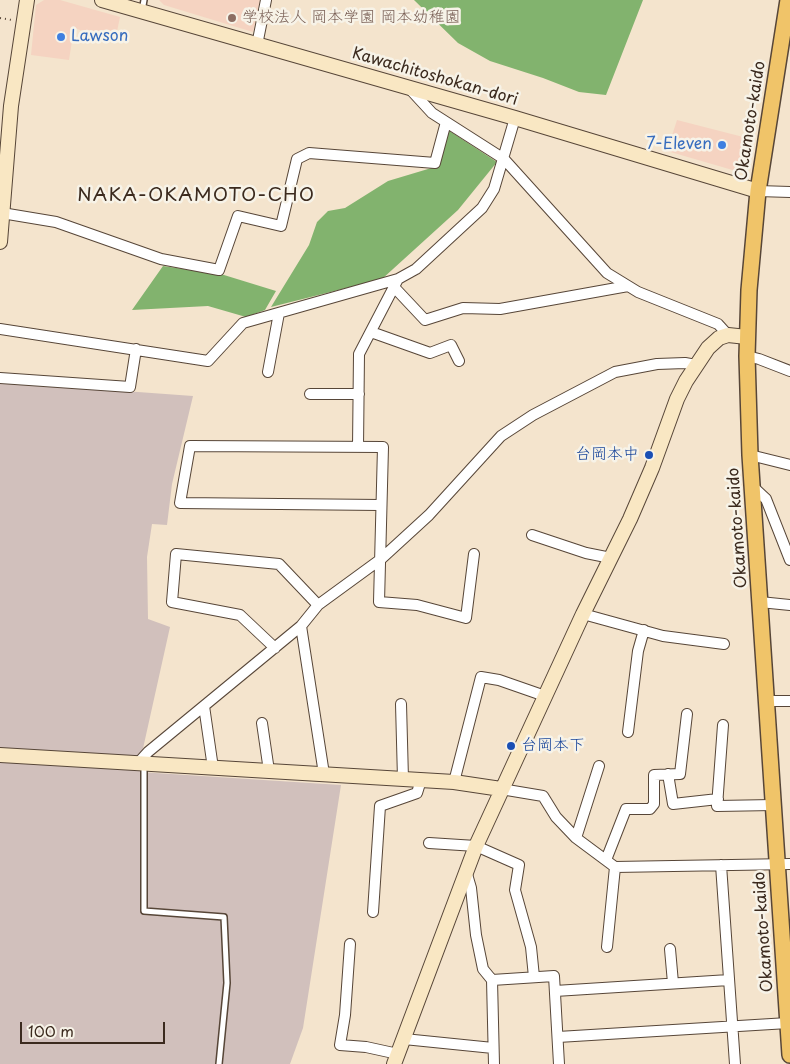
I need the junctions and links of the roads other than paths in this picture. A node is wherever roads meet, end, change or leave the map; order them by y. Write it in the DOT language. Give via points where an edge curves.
graph roads {
  1 [pos="27,0"];
  2 [pos="102,0"];
  3 [pos="266,0"];
  4 [pos="788,0"];
  5 [pos="143,6"];
  6 [pos="787,22"];
  7 [pos="257,45"];
  8 [pos="408,88"];
  9 [pos="515,118"];
  10 [pos="446,122"];
  11 [pos="3,158"];
  12 [pos="504,159"];
  13 [pos="758,191"];
  14 [pos="790,192"];
  15 [pos="2,213"];
  16 [pos="0,242"];
  17 [pos="396,283"];
  18 [pos="628,286"];
  19 [pos="278,313"];
  20 [pos="0,329"];
  21 [pos="371,332"];
  22 [pos="728,335"];
  23 [pos="747,336"];
  24 [pos="136,350"];
  25 [pos="747,356"];
  26 [pos="459,361"];
  27 [pos="696,365"];
  28 [pos="789,367"];
  29 [pos="268,372"];
  30 [pos="0,378"];
  31 [pos="310,394"];
  32 [pos="359,394"];
  33 [pos="358,447"];
  34 [pos="750,455"];
  35 [pos="790,465"];
  36 [pos="752,486"];
  37 [pos="380,505"];
  38 [pos="532,535"];
  39 [pos="474,554"];
  40 [pos="611,558"];
  41 [pos="381,559"];
  42 [pos="790,560"];
  43 [pos="760,602"];
  44 [pos="318,605"];
  45 [pos="790,605"];
  46 [pos="583,614"];
  47 [pos="301,626"];
  48 [pos="644,630"];
  49 [pos="724,644"];
  50 [pos="275,648"];
  51 [pos="545,696"];
  52 [pos="766,701"];
  53 [pos="790,701"];
  54 [pos="401,704"];
  55 [pos="204,706"];
  56 [pos="687,714"];
  57 [pos="262,723"];
  58 [pos="723,724"];
  59 [pos="628,732"];
  60 [pos="0,755"];
  61 [pos="141,764"];
  62 [pos="599,766"];
  63 [pos="213,768"];
  64 [pos="269,771"];
  65 [pos="324,774"];
  66 [pos="668,774"];
  67 [pos="403,779"];
  68 [pos="421,780"];
  69 [pos="454,782"];
  70 [pos="501,789"];
  71 [pos="718,799"];
  72 [pos="773,805"];
  73 [pos="576,838"];
  74 [pos="429,843"];
  75 [pos="476,846"];
  76 [pos="606,860"];
  77 [pos="784,864"];
  78 [pos="721,865"];
  79 [pos="615,867"];
  80 [pos="466,870"];
  81 [pos="373,912"];
  82 [pos="350,944"];
  83 [pos="607,948"];
  84 [pos="670,949"];
  85 [pos="787,951"];
  86 [pos="534,977"];
  87 [pos="492,980"];
  88 [pos="729,980"];
  89 [pos="673,984"];
  90 [pos="555,991"];
  91 [pos="788,1023"];
  92 [pos="732,1026"];
  93 [pos="558,1037"];
  94 [pos="404,1039"];
  95 [pos="493,1048"];
  96 [pos="790,1048"];
  97 [pos="396,1059"];
  98 [pos="219,1064"];
  99 [pos="494,1064"];
  100 [pos="559,1064"];
  101 [pos="735,1064"];
  1 -- 11 [label="street"];
  2 -- 5 [label="street, Kawachitoshokan-dori"];
  3 -- 7 [label="street"];
  4 -- 6 [label="main road, Okamoto-kaido"];
  5 -- 7 [label="street, Kawachitoshokan-dori"];
  6 -- 13 [label="main road, Okamoto-kaido"];
  7 -- 8 [label="street, Kawachitoshokan-dori"];
  8 -- 9 [label="street, Kawachitoshokan-dori"];
  8 -- 10 [label="street" via="432,113"];
  9 -- 12 [label="street"];
  9 -- 13 [label="street, Kawachitoshokan-dori"];
  10 -- 12 [label="street"];
  10 -- 15 [label="street" via="435,163 309,153 297,160 281,226 238,216 219,270 161,258 56,222"];
  11 -- 15 [label="street"];
  12 -- 17 [label="street" via="494,189 482,208 416,269"];
  12 -- 18 [label="street" via="607,273"];
  13 -- 14 [label="street"];
  13 -- 23 [label="main road, Okamoto-kaido"];
  15 -- 16 [label="street"];
  17 -- 18 [label="street" via="426,320 463,308 500,309"];
  17 -- 19 [label="street"];
  17 -- 21 [label="street"];
  18 -- 22 [label="street" via="718,324"];
  19 -- 24 [label="street" via="243,323 208,361"];
  19 -- 29 [label="street"];
  20 -- 24 [label="street"];
  21 -- 26 [label="street" via="430,353 451,345"];
  21 -- 32 [label="street" via="360,354"];
  22 -- 23 [label="street"];
  22 -- 27 [label="street" via="713,342"];
  23 -- 25 [label="main road, Okamoto-kaido"];
  24 -- 30 [label="street" via="130,387"];
  25 -- 28 [label="street"];
  25 -- 34 [label="main road, Okamoto-kaido"];
  27 -- 40 [label="street" via="677,399 640,498"];
  27 -- 41 [label="street" via="657,364 616,372 533,415 501,436 429,515"];
  31 -- 32 [label="street"];
  32 -- 33 [label="street"];
  33 -- 37 [label="street" via="382,448"];
  33 -- 37 [label="street" via="190,446 180,504"];
  34 -- 35 [label="street"];
  34 -- 36 [label="main road, Okamoto-kaido"];
  36 -- 42 [label="street" via="766,499"];
  36 -- 43 [label="main road, Okamoto-kaido"];
  37 -- 41 [label="street"];
  38 -- 40 [label="street"];
  39 -- 41 [label="street" via="466,618 417,604 379,602"];
  40 -- 46 [label="street"];
  41 -- 44 [label="street"];
  43 -- 45 [label="street"];
  43 -- 52 [label="main road, Okamoto-kaido"];
  44 -- 47 [label="street"];
  44 -- 50 [label="street" via="279,564 176,554 172,602 240,615"];
  46 -- 48 [label="street"];
  46 -- 51 [label="street"];
  47 -- 50 [label="street"];
  47 -- 65 [label="street"];
  48 -- 49 [label="street" via="663,636"];
  48 -- 59 [label="street" via="638,651"];
  50 -- 55 [label="street"];
  51 -- 69 [label="street" via="481,677"];
  51 -- 70 [label="street"];
  52 -- 53 [label="street"];
  52 -- 72 [label="main road, Okamoto-kaido"];
  54 -- 67 [label="street"];
  55 -- 61 [label="street" via="148,752"];
  55 -- 63 [label="street"];
  56 -- 66 [label="street" via="680,774"];
  57 -- 64 [label="street"];
  58 -- 71 [label="street"];
  60 -- 61 [label="street"];
  61 -- 63 [label="street"];
  61 -- 98 [label="lane" via="144,910 224,917 227,983"];
  62 -- 73 [label="street"];
  63 -- 64 [label="street"];
  64 -- 65 [label="street"];
  65 -- 67 [label="street"];
  66 -- 71 [label="street" via="673,804"];
  66 -- 76 [label="street" via="654,775 654,804 650,810 626,809"];
  67 -- 68 [label="street"];
  68 -- 69 [label="street"];
  68 -- 81 [label="street" via="417,793 380,806"];
  69 -- 70 [label="street"];
  70 -- 73 [label="street" via="543,796 556,817"];
  70 -- 75 [label="street"];
  71 -- 72 [label="street" via="717,806"];
  72 -- 77 [label="main road, Okamoto-kaido"];
  73 -- 76 [label="street"];
  74 -- 75 [label="street"];
  75 -- 80 [label="street"];
  75 -- 86 [label="street" via="518,865 516,890 531,947"];
  76 -- 79 [label="street"];
  77 -- 78 [label="street"];
  77 -- 85 [label="main road, Okamoto-kaido"];
  78 -- 79 [label="street"];
  78 -- 88 [label="street"];
  79 -- 83 [label="street"];
  80 -- 87 [label="street" via="472,888 483,969"];
  80 -- 94 [label="street"];
  82 -- 97 [label="street" via="340,1045 366,1047"];
  84 -- 89 [label="street"];
  85 -- 91 [label="main road, Okamoto-kaido"];
  86 -- 87 [label="street"];
  86 -- 90 [label="street" via="554,976"];
  87 -- 95 [label="street"];
  88 -- 89 [label="street"];
  88 -- 92 [label="street"];
  89 -- 90 [label="street"];
  90 -- 93 [label="street"];
  91 -- 92 [label="street"];
  91 -- 96 [label="main road, Okamoto-kaido"];
  92 -- 93 [label="street"];
  92 -- 101 [label="street"];
  93 -- 100 [label="street"];
  94 -- 95 [label="street"];
  94 -- 97 [label="street"];
  95 -- 99 [label="street"];
}
